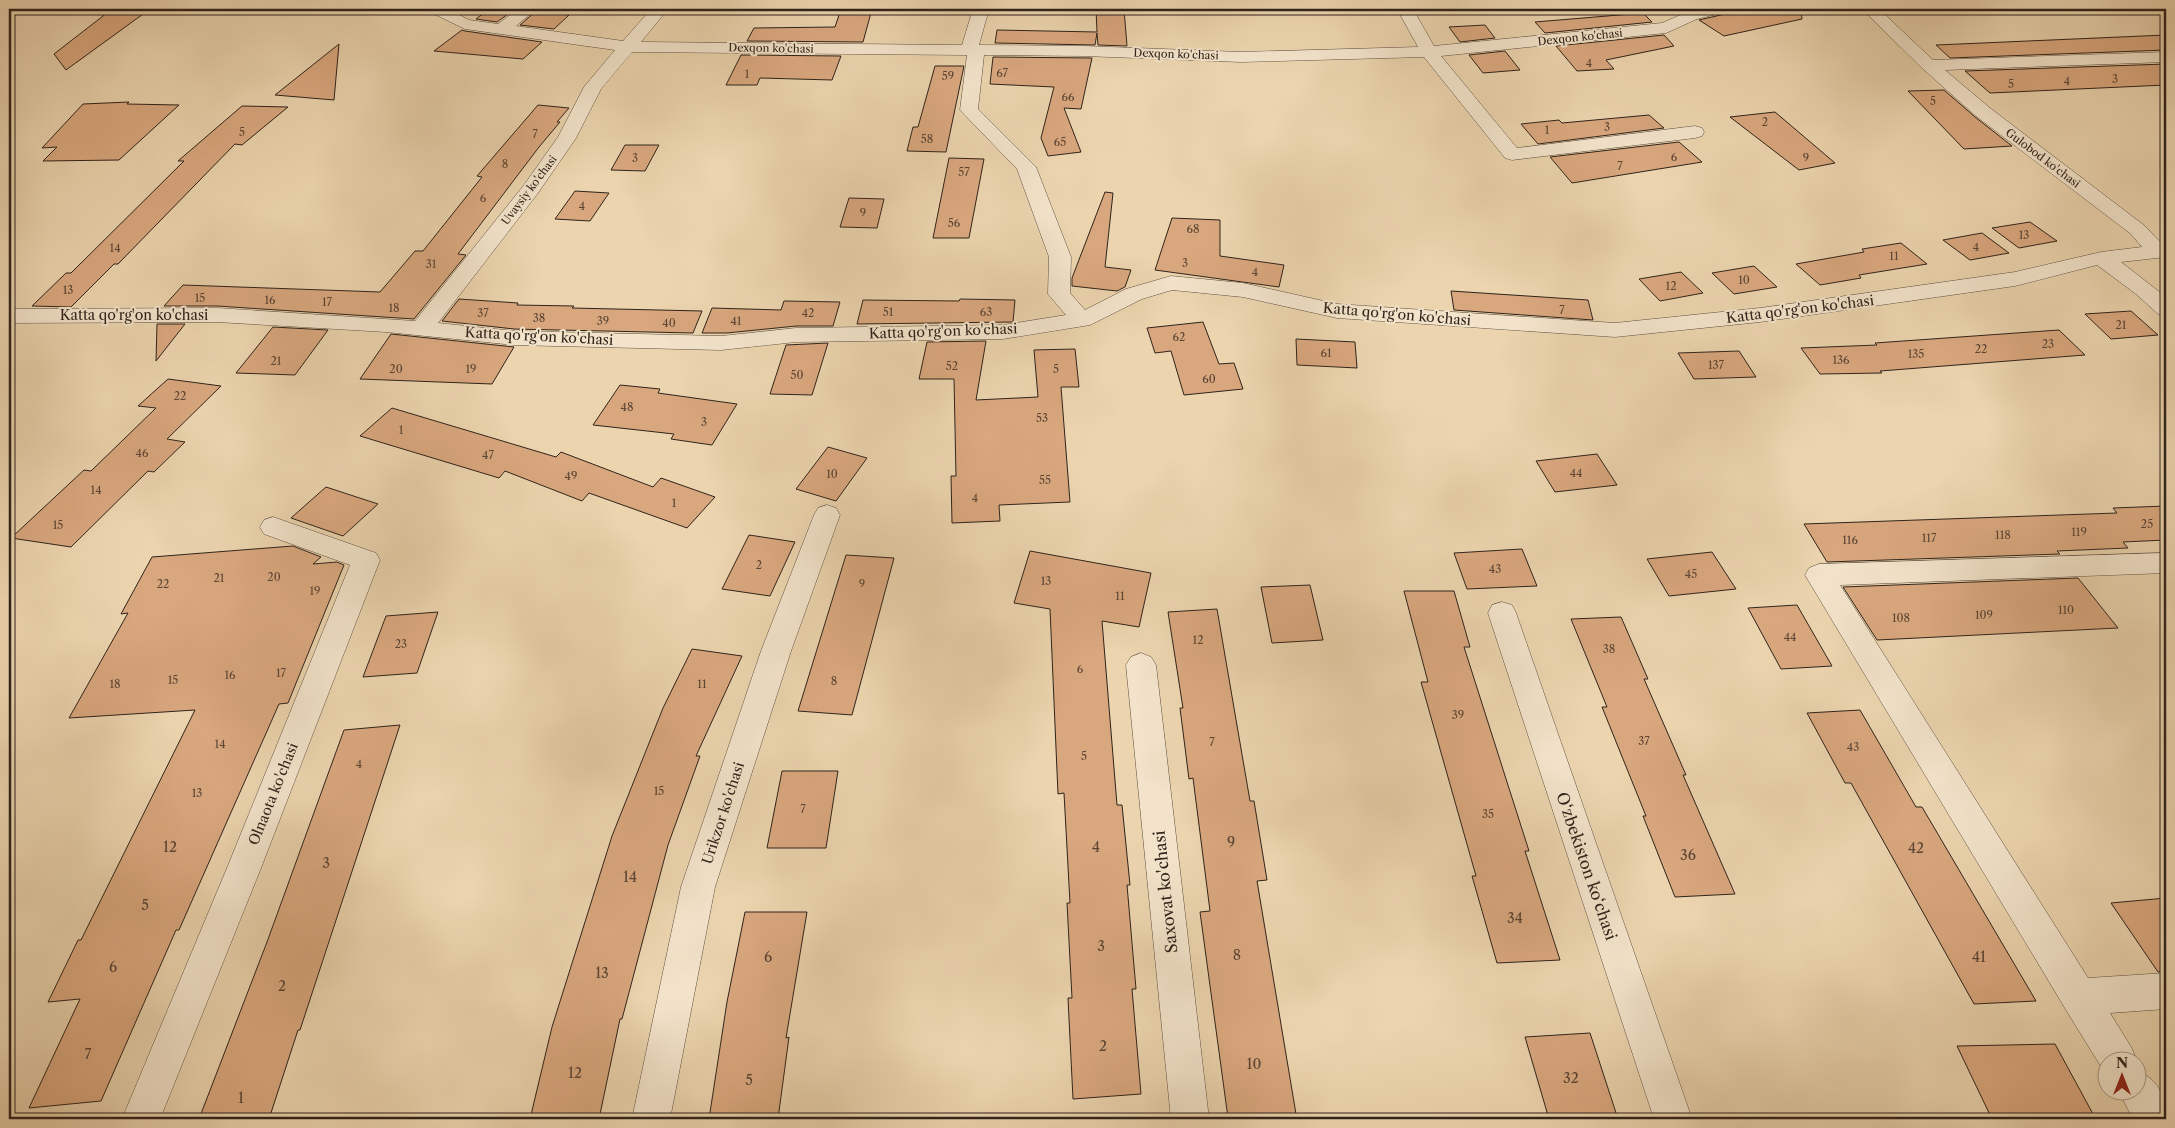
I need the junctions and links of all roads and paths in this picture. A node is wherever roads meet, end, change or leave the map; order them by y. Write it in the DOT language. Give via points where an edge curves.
graph roads {
  1 [pos="436,9"];
  2 [pos="528,9"];
  3 [pos="660,9"];
  4 [pos="981,9"];
  5 [pos="1405,9"];
  6 [pos="1719,9"];
  7 [pos="1870,9"];
  8 [pos="502,29"];
  9 [pos="628,47"];
  10 [pos="972,50"];
  11 [pos="1429,52"];
  12 [pos="2166,57"];
  13 [pos="1929,65"];
  14 [pos="1695,132"];
  15 [pos="2162,251"];
  16 [pos="2101,258"];
  17 [pos="2166,310"];
  18 [pos="9,316"];
  19 [pos="1082,320"];
  20 [pos="421,329"];
  21 [pos="827,516"];
  22 [pos="273,527"];
  23 [pos="2166,563"];
  24 [pos="1502,613"];
  25 [pos="1141,665"];
  26 [pos="2166,991"];
  27 [pos="2079,997"];
  28 [pos="2112,1050"];
  29 [pos="2143,1100"];
  30 [pos="141,1119"];
  31 [pos="651,1119"];
  32 [pos="1190,1119"];
  33 [pos="1673,1119"];
  34 [pos="2154,1119"];
  1 -- 8 [label="street, Dexqon ko'chasi" via="465,24"];
  2 -- 8 [label="street"];
  3 -- 9 [label="street, Uvaysiy ko'chasi"];
  4 -- 10 [label="street"];
  5 -- 11 [label="street"];
  6 -- 11 [label="street, Dexqon ko'chasi" via="1692,14 1666,28"];
  7 -- 13 [label="street, Gulobod ko'chasi"];
  8 -- 9 [label="street, Dexqon ko'chasi"];
  9 -- 10 [label="street, Dexqon ko'chasi"];
  9 -- 20 [label="street, Uvaysiy ko'chasi" via="593,87 567,138 531,189"];
  10 -- 11 [label="street, Dexqon ko'chasi" via="1084,50 1241,57"];
  10 -- 19 [label="street" via="969,110 1026,167 1060,258 1059,294"];
  11 -- 14 [label="street" via="1512,154"];
  12 -- 13 [label="street"];
  13 -- 15 [label="street, Gulobod ko'chasi" via="1983,112"];
  15 -- 16 [label="street, Gulobod ko'chasi"];
  16 -- 17 [label="street" via="2144,289"];
  16 -- 19 [label="street, Katta qo'rg'on ko'chasi" via="2006,281 1760,315 1615,330 1337,311 1243,290 1171,283 1134,294"];
  18 -- 20 [label="street, Katta qo'rg'on ko'chasi" via="217,315"];
  19 -- 20 [label="street, Katta qo'rg'on ko'chasi" via="1003,332 796,334 720,343 514,338"];
  21 -- 31 [label="street, Urikzor ko'chasi" via="776,651 698,887"];
  22 -- 30 [label="street, Olnaota ko'chasi" via="366,560"];
  23 -- 27 [label="street" via="1818,575"];
  24 -- 33 [label="street, O‘zbekiston ko‘chasi"];
  25 -- 32 [label="street, Saxovat ko'chasi"];
  26 -- 27 [label="street"];
  27 -- 28 [label="street"];
  29 -- 34 [label="street"];
}
